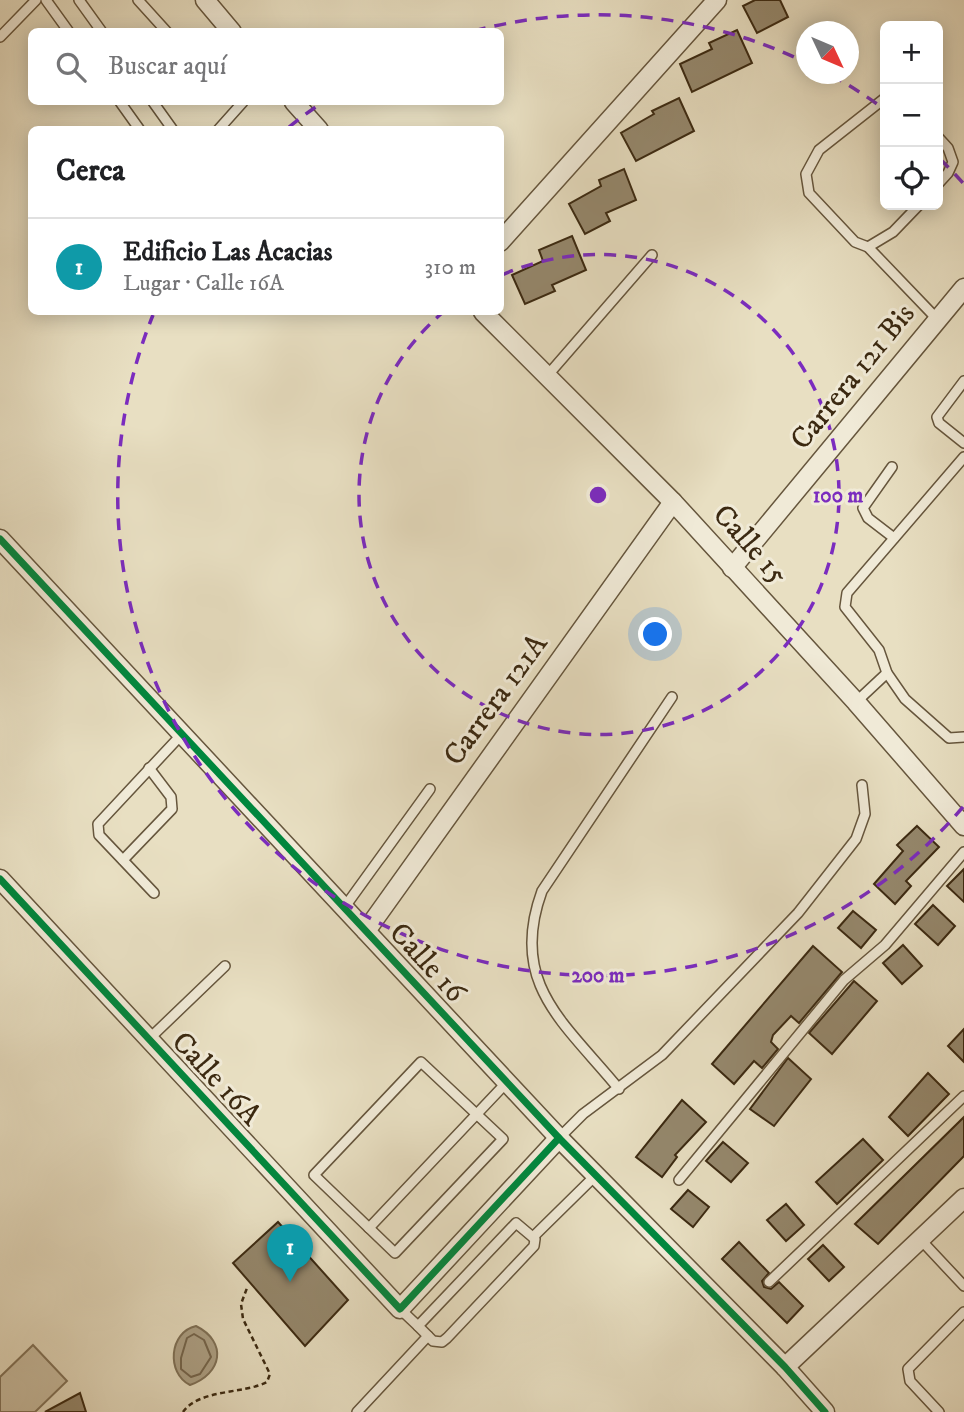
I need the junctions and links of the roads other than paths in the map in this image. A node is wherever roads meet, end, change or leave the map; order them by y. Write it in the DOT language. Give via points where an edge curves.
graph roads {
  1 [pos="36,0"];
  2 [pos="46,0"];
  3 [pos="79,0"];
  4 [pos="138,0"];
  5 [pos="205,0"];
  6 [pos="717,0"];
  7 [pos="66,28"];
  8 [pos="99,28"];
  9 [pos="163,28"];
  10 [pos="229,28"];
  11 [pos="0,37"];
  12 [pos="880,102"];
  13 [pos="122,105"];
  14 [pos="155,105"];
  15 [pos="236,105"];
  16 [pos="297,105"];
  17 [pos="137,126"];
  18 [pos="170,126"];
  19 [pos="221,126"];
  20 [pos="315,126"];
  21 [pos="943,142"];
  22 [pos="943,177"];
  23 [pos="914,210"];
  24 [pos="504,238"];
  25 [pos="868,247"];
  26 [pos="652,255"];
  27 [pos="964,288"];
  28 [pos="487,315"];
  29 [pos="937,319"];
  30 [pos="547,376"];
  31 [pos="964,382"];
  32 [pos="964,443"];
  33 [pos="964,457"];
  34 [pos="892,467"];
  35 [pos="673,502"];
  36 [pos="894,538"];
  37 [pos="0,540"];
  38 [pos="732,568"];
  39 [pos="887,673"];
  40 [pos="672,697"];
  41 [pos="856,702"];
  42 [pos="182,734"];
  43 [pos="964,737"];
  44 [pos="149,768"];
  45 [pos="862,785"];
  46 [pos="430,789"];
  47 [pos="964,826"];
  48 [pos="964,852"];
  49 [pos="122,860"];
  50 [pos="3,888"];
  51 [pos="154,893"];
  52 [pos="344,908"];
  53 [pos="366,931"];
  54 [pos="225,967"];
  55 [pos="149,1039"];
  56 [pos="506,1082"];
  57 [pos="619,1089"];
  58 [pos="964,1096"];
  59 [pos="476,1114"];
  60 [pos="559,1138"];
  61 [pos="596,1175"];
  62 [pos="679,1180"];
  63 [pos="964,1198"];
  64 [pos="369,1228"];
  65 [pos="533,1237"];
  66 [pos="920,1239"];
  67 [pos="769,1282"];
  68 [pos="964,1286"];
  69 [pos="400,1309"];
  70 [pos="964,1312"];
  71 [pos="418,1326"];
  72 [pos="428,1336"];
  73 [pos="785,1367"];
  74 [pos="357,1412"];
  75 [pos="825,1412"];
  76 [pos="939,1412"];
  1 -- 11 [label="lane"];
  2 -- 7 [label="lane"];
  3 -- 8 [label="lane"];
  4 -- 9 [label="lane"];
  5 -- 10 [label="street"];
  6 -- 24 [label="street"];
  12 -- 25 [label="lane" via="819,150 806,174 809,193 855,242"];
  13 -- 17 [label="lane"];
  14 -- 18 [label="lane"];
  15 -- 19 [label="lane"];
  16 -- 20 [label="street"];
  21 -- 22 [label="lane" via="953,162"];
  23 -- 25 [label="lane" via="893,232"];
  25 -- 29 [label="lane"];
  26 -- 30 [label="lane"];
  27 -- 29 [label="street, Carrera 121 Bis"];
  28 -- 30 [label="street, Calle 15"];
  29 -- 38 [label="street, Carrera 121 Bis"];
  30 -- 35 [label="street, Calle 15"];
  31 -- 32 [label="lane" via="937,417"];
  33 -- 36 [label="lane"];
  34 -- 36 [label="lane" via="863,509"];
  35 -- 38 [label="street, Calle 15"];
  35 -- 53 [label="street, Carrera 121A"];
  36 -- 39 [label="lane" via="845,599 850,616 879,650"];
  37 -- 42 [label="street, Calle 16"];
  38 -- 41 [label="street, Calle 15"];
  39 -- 41 [label="lane"];
  39 -- 43 [label="lane" via="905,699 949,738"];
  40 -- 57 [label="lane" via="542,891 533,918 533,963 542,995"];
  41 -- 47 [label="street, Calle 15"];
  42 -- 44 [label="lane"];
  42 -- 52 [label="street, Calle 16"];
  44 -- 49 [label="lane" via="171,797 172,809"];
  44 -- 49 [label="lane" via="98,824 99,835"];
  45 -- 57 [label="lane" via="864,814 856,839 798,913 662,1055"];
  46 -- 52 [label="lane"];
  48 -- 62 [label="lane" via="886,945 844,980"];
  49 -- 51 [label="lane"];
  50 -- 55 [label="street, Calle 16A"];
  52 -- 53 [label="street, Calle 16"];
  53 -- 56 [label="street, Calle 16"];
  54 -- 55 [label="lane"];
  55 -- 69 [label="street, Calle 16A"];
  56 -- 59 [label="lane"];
  56 -- 60 [label="street, Calle 16"];
  57 -- 60 [label="lane"];
  58 -- 67 [label="lane"];
  59 -- 64 [label="lane"];
  59 -- 64 [label="lane" via="503,1139 395,1253"];
  59 -- 64 [label="lane" via="421,1062 314,1175"];
  60 -- 61 [label="street, Calle 16"];
  60 -- 69 [label="street"];
  61 -- 65 [label="lane"];
  61 -- 73 [label="street, Calle 16"];
  63 -- 66 [label="street"];
  65 -- 71 [label="lane" via="513,1224"];
  65 -- 72 [label="lane" via="534,1246 447,1338 438,1343"];
  66 -- 68 [label="lane"];
  66 -- 73 [label="street"];
  69 -- 71 [label="lane"];
  70 -- 76 [label="lane" via="908,1369 909,1381"];
  71 -- 72 [label="lane"];
  72 -- 74 [label="lane"];
  73 -- 75 [label="street, Calle 16"];
}
